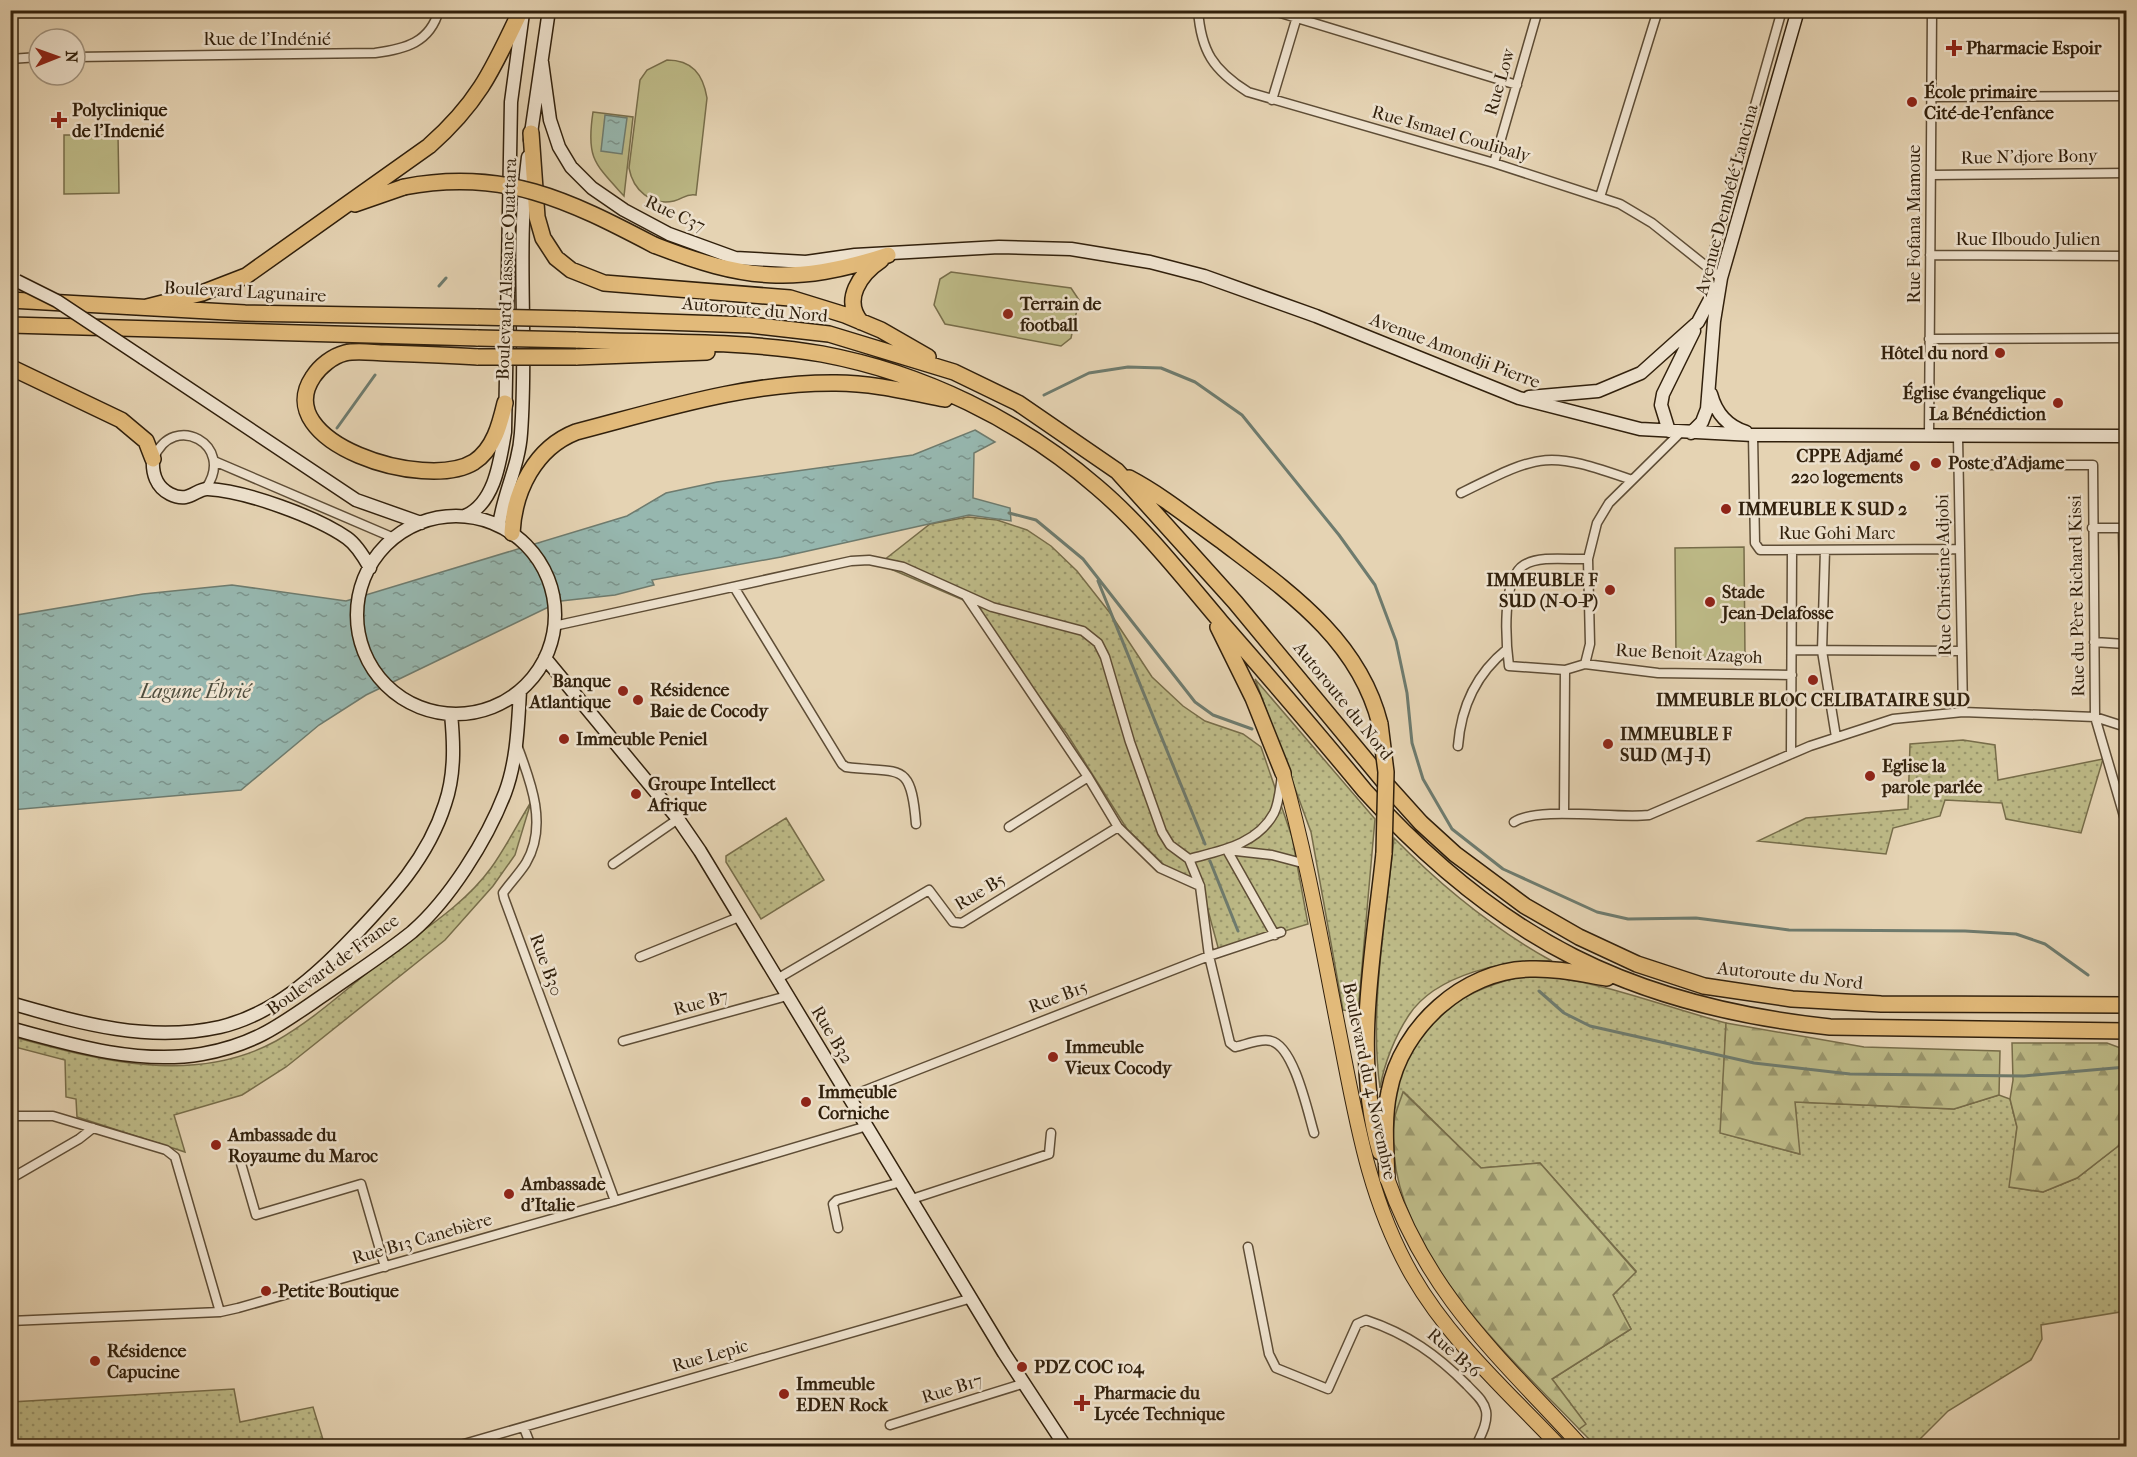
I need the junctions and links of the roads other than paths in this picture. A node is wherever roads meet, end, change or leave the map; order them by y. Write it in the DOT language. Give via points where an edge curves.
graph roads {
  1 [pos="439,10"];
  2 [pos="522,10"];
  3 [pos="549,10"];
  4 [pos="1198,10"];
  5 [pos="1271,10"];
  6 [pos="1538,10"];
  7 [pos="1658,10"];
  8 [pos="1782,10"];
  9 [pos="1798,10"];
  10 [pos="1932,12"];
  11 [pos="1298,14"];
  12 [pos="2127,14"];
  13 [pos="87,57"];
  14 [pos="27,58"];
  15 [pos="10,59"];
  16 [pos="542,62"];
  17 [pos="1517,85"];
  18 [pos="1930,96"];
  19 [pos="2127,96"];
  20 [pos="1272,100"];
  21 [pos="531,134"];
  22 [pos="1494,163"];
  23 [pos="2127,173"];
  24 [pos="1931,175"];
  25 [pos="1600,197"];
  26 [pos="320,221"];
  27 [pos="888,255"];
  28 [pos="1930,255"];
  29 [pos="2127,256"];
  30 [pos="1709,268"];
  31 [pos="1721,278"];
  32 [pos="14,279"];
  33 [pos="10,300"];
  34 [pos="147,307"];
  35 [pos="576,319"];
  36 [pos="861,322"];
  37 [pos="1698,322"];
  38 [pos="10,325"];
  39 [pos="2127,338"];
  40 [pos="1929,339"];
  41 [pos="751,347"];
  42 [pos="10,367"];
  43 [pos="954,372"];
  44 [pos="1708,386"];
  45 [pos="1519,398"];
  46 [pos="505,403"];
  47 [pos="971,404"];
  48 [pos="1680,432"];
  49 [pos="1752,435"];
  50 [pos="2127,436"];
  51 [pos="1929,437"];
  52 [pos="1958,437"];
  53 [pos="153,459"];
  54 [pos="214,462"];
  55 [pos="1959,465"];
  56 [pos="1117,471"];
  57 [pos="1632,480"];
  58 [pos="206,488"];
  59 [pos="1461,493"];
  60 [pos="465,516"];
  61 [pos="421,523"];
  62 [pos="2092,528"];
  63 [pos="2125,528"];
  64 [pos="511,534"];
  65 [pos="394,538"];
  66 [pos="1960,549"];
  67 [pos="1792,550"];
  68 [pos="1825,550"];
  69 [pos="1588,559"];
  70 [pos="370,568"];
  71 [pos="734,587"];
  72 [pos="965,596"];
  73 [pos="1206,603"];
  74 [pos="554,626"];
  75 [pos="2094,642"];
  76 [pos="2126,644"];
  77 [pos="1507,649"];
  78 [pos="1792,650"];
  79 [pos="1822,651"];
  80 [pos="1962,651"];
  81 [pos="545,658"];
  82 [pos="1586,664"];
  83 [pos="1565,670"];
  84 [pos="1792,675"];
  85 [pos="520,691"];
  86 [pos="1963,712"];
  87 [pos="451,714"];
  88 [pos="2095,717"];
  89 [pos="2127,727"];
  90 [pos="1836,737"];
  91 [pos="517,743"];
  92 [pos="1458,746"];
  93 [pos="1791,754"];
  94 [pos="1283,772"];
  95 [pos="1088,777"];
  96 [pos="1563,814"];
  97 [pos="678,819"];
  98 [pos="1514,822"];
  99 [pos="2127,823"];
  100 [pos="916,824"];
  101 [pos="1010,826"];
  102 [pos="1118,827"];
  103 [pos="1227,850"];
  104 [pos="1189,859"];
  105 [pos="613,864"];
  106 [pos="1306,864"];
  107 [pos="1200,886"];
  108 [pos="739,917"];
  109 [pos="1209,956"];
  110 [pos="640,957"];
  111 [pos="777,979"];
  112 [pos="1625,981"];
  113 [pos="788,996"];
  114 [pos="2127,999"];
  115 [pos="10,1003"];
  116 [pos="2127,1005"];
  117 [pos="2091,1006"];
  118 [pos="10,1028"];
  119 [pos="2127,1031"];
  120 [pos="623,1041"];
  121 [pos="848,1097"];
  122 [pos="10,1116"];
  123 [pos="867,1126"];
  124 [pos="93,1128"];
  125 [pos="1051,1133"];
  126 [pos="1314,1133"];
  127 [pos="240,1160"];
  128 [pos="1388,1178"];
  129 [pos="10,1179"];
  130 [pos="901,1182"];
  131 [pos="912,1199"];
  132 [pos="615,1201"];
  133 [pos="838,1228"];
  134 [pos="1248,1247"];
  135 [pos="385,1267"];
  136 [pos="972,1298"];
  137 [pos="220,1312"];
  138 [pos="10,1321"];
  139 [pos="1025,1383"];
  140 [pos="890,1425"];
  141 [pos="524,1428"];
  142 [pos="456,1446"];
  143 [pos="531,1446"];
  144 [pos="1065,1446"];
  145 [pos="1476,1446"];
  146 [pos="1559,1446"];
  147 [pos="1581,1446"];
  1 -- 13 [label="street, Rue de l'Indénié" via="428,34 415,45 384,52"];
  2 -- 26 [label="highway" via="490,76 452,126"];
  2 -- 46 [label="main road" via="511,102"];
  3 -- 16 [label="main road, Boulevard Alassane Ouattara"];
  4 -- 20 [label="street, Rue Ismael Coulibaly" via="1200,34 1216,68 1248,92"];
  5 -- 11 [label="street"];
  6 -- 17 [label="street, Rue Low"];
  7 -- 25 [label="street"];
  8 -- 30 [label="street"];
  9 -- 31 [label="main road, Avenue Dembélé Lancina"];
  10 -- 12 [label="street"];
  10 -- 18 [label="street, Rue Fofana Mamoue"];
  11 -- 17 [label="street"];
  11 -- 20 [label="street"];
  14 -- 15 [label="street"];
  16 -- 21 [label="main road, Boulevard Alassane Ouattara"];
  16 -- 27 [label="main road, Rue C37" via="550,120 559,147 592,189 624,210 669,234 735,258 806,262"];
  17 -- 22 [label="street, Rue Low"];
  18 -- 19 [label="street"];
  18 -- 24 [label="street, Rue Fofana Mamoue"];
  20 -- 22 [label="street, Rue Ismael Coulibaly"];
  21 -- 36 [label="highway" via="536,208 543,237 556,258 571,270 604,283 790,298"];
  21 -- 64 [label="main road, Boulevard Alassane Ouattara" via="524,202 520,452 502,507"];
  22 -- 25 [label="street, Rue Ismael Coulibaly"];
  23 -- 24 [label="street, Rue N'djore Bony"];
  24 -- 28 [label="street, Rue Fofana Mamoue"];
  25 -- 30 [label="street, Rue Ismael Coulibaly" via="1638,213"];
  26 -- 27 [label="highway, bridge" via="376,195 404,187 465,180 535,191 704,264 768,276 830,272"];
  26 -- 34 [label="highway" via="246,276 202,293"];
  27 -- 36 [label="highway" via="867,273 853,293 854,314"];
  27 -- 45 [label="main road, Avenue Amondji Pierre" via="1035,247 1119,256 1182,269 1316,316"];
  28 -- 29 [label="street, Rue Ilboudo Julien"];
  28 -- 40 [label="street, Rue Fofana Mamoue"];
  30 -- 31 [label="street, Rue Ismael Coulibaly"];
  31 -- 37 [label="main road, Avenue Dembélé Lancina"];
  31 -- 44 [label="main road, Avenue Dembélé Lancina"];
  32 -- 61 [label="main road, bridge" via="57,301 356,500"];
  33 -- 34 [label="highway, Boulevard Lagunaire"];
  34 -- 35 [label="highway, Boulevard Lagunaire, bridge" via="325,316"];
  35 -- 43 [label="highway, Autoroute du Nord" via="792,329 866,344"];
  36 -- 43 [label="highway"];
  37 -- 45 [label="main road" via="1658,360 1619,384 1598,391"];
  37 -- 48 [label="main road, Avenue Dembélé Lancina" via="1661,405"];
  38 -- 41 [label="highway, Autoroute du Nord, bridge"];
  39 -- 40 [label="street"];
  40 -- 51 [label="street, Rue Fofana Mamoue"];
  41 -- 46 [label="highway, bridge" via="687,355 576,357 345,353 325,363 307,388 313,422 340,447 394,468 435,471 466,466 482,455 496,434"];
  41 -- 47 [label="highway, Autoroute du Nord" via="860,363"];
  42 -- 53 [label="highway" via="121,420 146,441"];
  43 -- 56 [label="highway, Autoroute du Nord" via="1018,403"];
  44 -- 48 [label="main road, Avenue Dembélé Lancina" via="1702,422"];
  44 -- 49 [label="main road" via="1713,405 1728,424"];
  45 -- 48 [label="main road, Avenue Amondji Pierre" via="1640,429"];
  46 -- 60 [label="main road" via="500,464 481,505"];
  47 -- 64 [label="highway" via="884,387 797,384 723,394 576,432 554,443 531,469 516,504"];
  47 -- 73 [label="highway, Autoroute du Nord" via="1043,445 1099,488"];
  48 -- 49 [label="main road, Avenue Amondji Pierre"];
  48 -- 57 [label="street"];
  49 -- 51 [label="main road, Avenue Amondji Pierre"];
  49 -- 67 [label="street, Rue Gohi Marc" via="1757,548"];
  50 -- 52 [label="main road, Avenue Amondji Pierre"];
  51 -- 52 [label="main road, Avenue Amondji Pierre"];
  52 -- 55 [label="street, Rue Christine Adjobi"];
  53 -- 54 [label="street" via="171,437 190,435 206,445"];
  53 -- 58 [label="main road" via="155,479 168,494 188,497"];
  54 -- 58 [label="street" via="212,480"];
  54 -- 65 [label="street"];
  55 -- 62 [label="street, Rue du Père Richard Kissi" via="2093,465"];
  55 -- 66 [label="street, Rue Christine Adjobi"];
  56 -- 117 [label="highway, Autoroute du Nord" via="1220,585 1421,823 1487,879 1579,937 1637,964 1704,986 1792,999"];
  56 -- 128 [label="highway, bridge" via="1154,491 1270,578 1327,627 1367,686 1380,724 1386,772 1384,853 1366,1059 1375,1136"];
  57 -- 59 [label="street" via="1585,464 1551,458 1520,464"];
  57 -- 69 [label="street" via="1602,511"];
  58 -- 70 [label="main road" via="259,500 309,518 348,539"];
  60 -- 61 [label="main road"];
  60 -- 64 [label="main road"];
  61 -- 65 [label="main road"];
  62 -- 63 [label="street"];
  62 -- 75 [label="street, Rue du Père Richard Kissi"];
  63 -- 76 [label="street"];
  64 -- 74 [label="main road" via="544,569 555,610"];
  65 -- 70 [label="main road"];
  66 -- 68 [label="street, Rue Gohi Marc"];
  66 -- 80 [label="street, Rue Christine Adjobi"];
  67 -- 68 [label="street, Rue Gohi Marc"];
  67 -- 78 [label="street"];
  68 -- 79 [label="street"];
  69 -- 77 [label="street" via="1538,561 1524,565 1514,574 1509,587"];
  69 -- 82 [label="street" via="1590,644"];
  70 -- 87 [label="main road" via="358,608 360,638 370,664 392,691 424,709"];
  71 -- 72 [label="street" via="869,560 903,567"];
  71 -- 74 [label="street"];
  71 -- 100 [label="street" via="842,764 901,774 914,791"];
  72 -- 95 [label="street"];
  72 -- 104 [label="street" via="1014,614 1083,631 1098,643 1162,832 1170,845"];
  73 -- 94 [label="highway" via="1253,698"];
  73 -- 112 [label="highway, Autoroute du Nord" via="1365,791 1440,868 1510,921"];
  74 -- 81 [label="main road"];
  75 -- 76 [label="street"];
  75 -- 88 [label="street, Rue du Père Richard Kissi"];
  77 -- 83 [label="street" via="1509,666 1514,668"];
  77 -- 92 [label="street" via="1492,661 1466,702"];
  78 -- 79 [label="street"];
  78 -- 84 [label="street"];
  79 -- 80 [label="street"];
  79 -- 90 [label="street"];
  80 -- 86 [label="street, Rue Christine Adjobi"];
  81 -- 85 [label="main road"];
  81 -- 97 [label="main road, Rue B32"];
  82 -- 83 [label="street"];
  82 -- 84 [label="street, Rue Benoit Azagoh" via="1658,673"];
  83 -- 96 [label="street"];
  84 -- 93 [label="street"];
  85 -- 87 [label="main road" via="483,711"];
  85 -- 91 [label="main road, Boulevard de France"];
  86 -- 88 [label="street"];
  86 -- 90 [label="street" via="1893,719"];
  87 -- 115 [label="main road, Boulevard de France" via="452,772 446,803 425,851 385,904 328,964 274,1005 221,1026 166,1034 111,1030"];
  88 -- 89 [label="street"];
  88 -- 99 [label="street, Rue du Père Richard Kissi"];
  90 -- 93 [label="street"];
  91 -- 118 [label="main road, Boulevard de France" via="501,802 467,865 444,896 413,930 278,1028 243,1044 172,1056 90,1049"];
  91 -- 132 [label="street, Rue B30" via="534,792 536,824 527,862 503,893 504,898"];
  93 -- 96 [label="street" via="1649,815"];
  94 -- 103 [label="street" via="1275,812 1265,826"];
  94 -- 106 [label="main road, Boulevard du 4 Novembre"];
  95 -- 101 [label="street"];
  95 -- 102 [label="street"];
  96 -- 98 [label="street" via="1521,817"];
  97 -- 105 [label="street"];
  97 -- 108 [label="main road, Rue B32"];
  102 -- 107 [label="street" via="1160,868"];
  102 -- 111 [label="street, Rue B5" via="962,924 953,922 929,890"];
  103 -- 104 [label="street"];
  103 -- 106 [label="street"];
  103 -- 109 [label="street, Rue B15" via="1278,933"];
  104 -- 107 [label="street"];
  106 -- 146 [label="main road, Boulevard du 4 Novembre" via="1360,1139 1381,1213 1413,1276 1466,1351"];
  107 -- 109 [label="street"];
  108 -- 110 [label="street"];
  108 -- 111 [label="main road, Rue B32"];
  109 -- 121 [label="street, Rue B15"];
  109 -- 126 [label="street" via="1232,1046 1270,1040 1286,1053"];
  111 -- 113 [label="main road, Rue B32"];
  112 -- 119 [label="highway, Autoroute du Nord" via="1700,1006 1819,1026"];
  112 -- 128 [label="highway" via="1529,968 1486,979 1444,1002 1425,1019 1393,1074 1386,1119"];
  113 -- 120 [label="street, Rue B7"];
  113 -- 121 [label="main road, Rue B32"];
  114 -- 117 [label="highway"];
  116 -- 117 [label="highway, Autoroute du Nord"];
  121 -- 123 [label="main road, Rue B32"];
  122 -- 124 [label="street" via="53,1116"];
  123 -- 130 [label="main road, Rue B32"];
  123 -- 132 [label="street, Rue B13 Canebière"];
  124 -- 129 [label="street"];
  124 -- 137 [label="street" via="166,1150 175,1157"];
  125 -- 131 [label="street" via="1049,1154"];
  127 -- 135 [label="street" via="256,1215 361,1184"];
  128 -- 147 [label="main road, Boulevard du 4 Novembre" via="1408,1233 1448,1299 1478,1337"];
  130 -- 131 [label="main road, Rue B32"];
  130 -- 133 [label="street" via="837,1200 833,1204"];
  131 -- 136 [label="main road, Rue B32"];
  132 -- 135 [label="street, Rue B13 Canebière"];
  134 -- 145 [label="street, Rue B36" via="1269,1354 1276,1368 1328,1389 1357,1324 1366,1320 1379,1324 1411,1338 1439,1357 1480,1399 1486,1416"];
  135 -- 137 [label="street, Rue B13 Canebière"];
  136 -- 139 [label="main road, Rue B32"];
  136 -- 141 [label="street, Rue Lepic"];
  137 -- 138 [label="street, Rue B13 Canebière"];
  139 -- 140 [label="street, Rue B17"];
  139 -- 144 [label="main road, Rue B32"];
  141 -- 142 [label="street, Rue Lepic"];
  141 -- 143 [label="street"];
}
